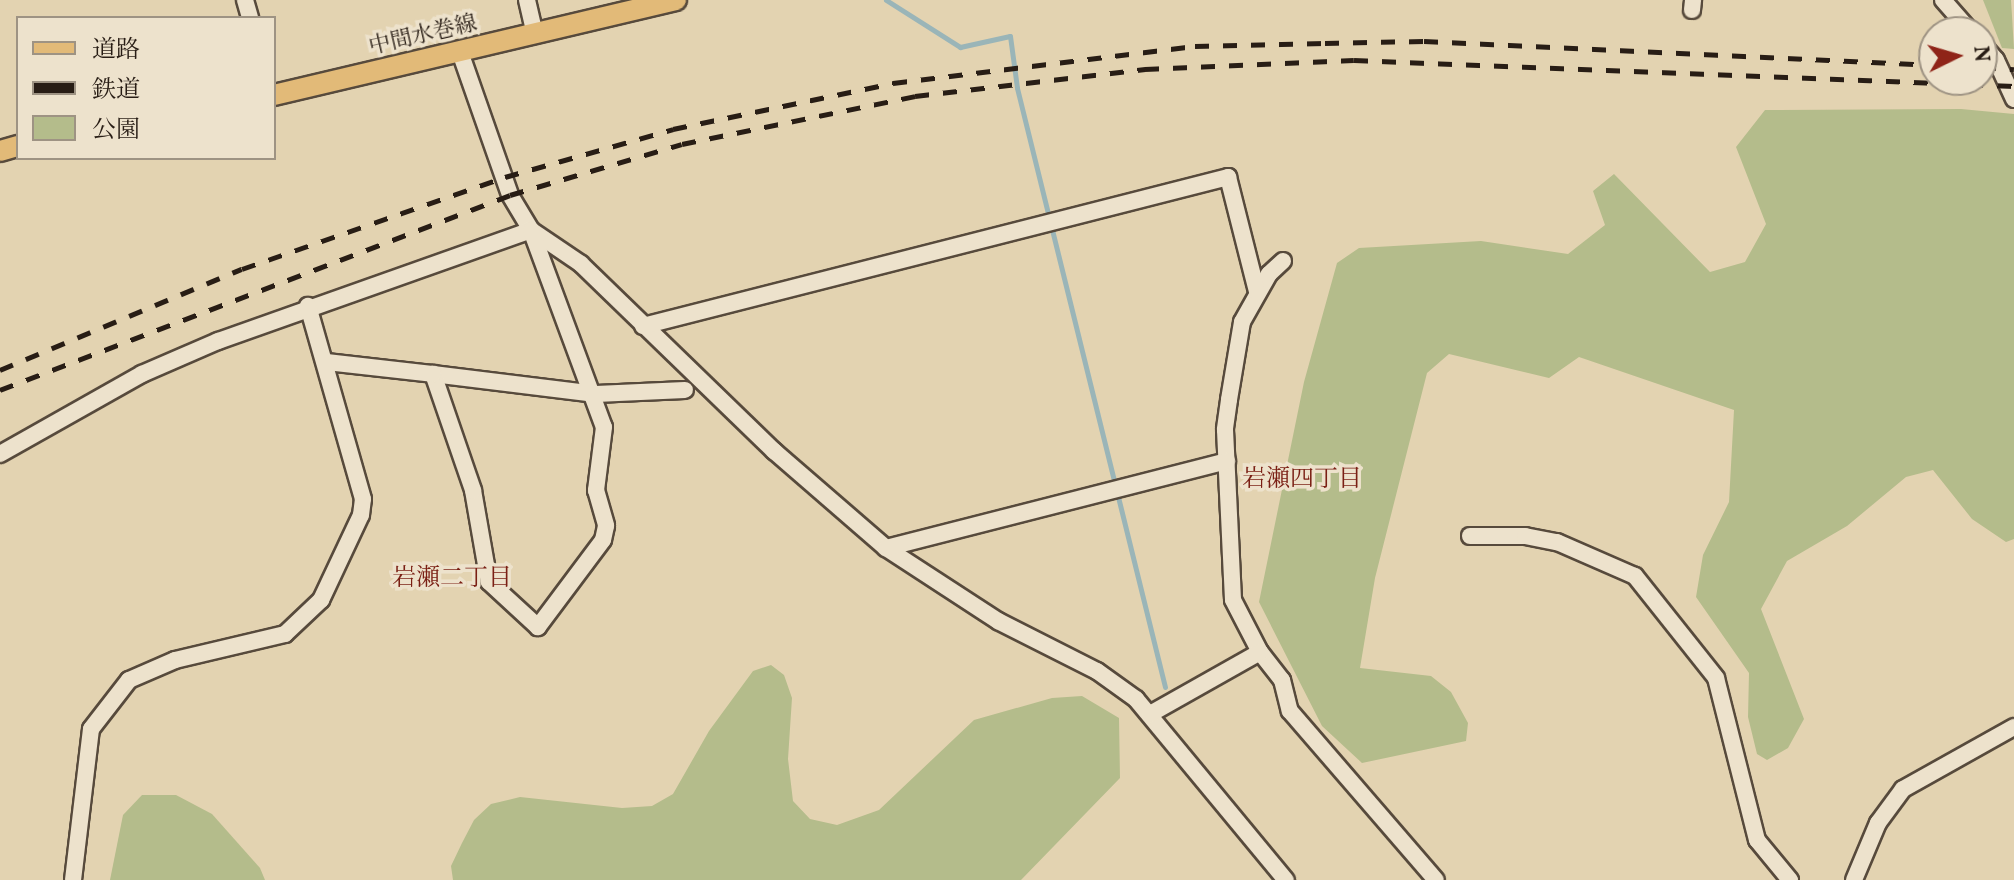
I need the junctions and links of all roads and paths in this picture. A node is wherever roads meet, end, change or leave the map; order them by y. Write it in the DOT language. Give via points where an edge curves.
graph roads {
  1 [pos="527,0"];
  2 [pos="676,0"];
  3 [pos="1943,0"];
  4 [pos="1957,16"];
  5 [pos="535,34"];
  6 [pos="460,52"];
  7 [pos="1998,64"];
  8 [pos="276,95"];
  9 [pos="2014,99"];
  10 [pos="531,230"];
  11 [pos="1283,261"];
  12 [pos="1257,292"];
  13 [pos="308,306"];
  14 [pos="643,326"];
  15 [pos="326,362"];
  16 [pos="433,374"];
  17 [pos="685,390"];
  18 [pos="596,394"];
  19 [pos="0,454"];
  20 [pos="1227,461"];
  21 [pos="1470,536"];
  22 [pos="886,548"];
  23 [pos="1260,652"];
  24 [pos="1150,714"];
  25 [pos="2014,727"];
  26 [pos="73,880"];
  27 [pos="1286,880"];
  28 [pos="1436,880"];
  29 [pos="1790,880"];
  30 [pos="1854,880"];
  1 -- 5 [label="street"];
  2 -- 5 [label="main road, 中間水巻線"];
  3 -- 4 [label="street"];
  5 -- 6 [label="main road, 中間水巻線"];
  6 -- 8 [label="main road, 中間水巻線"];
  6 -- 10 [label="street" via="510,195"];
  7 -- 9 [label="street"];
  10 -- 13 [label="street"];
  10 -- 14 [label="street" via="581,264"];
  10 -- 18 [label="street"];
  11 -- 12 [label="street"];
  12 -- 14 [label="street" via="1228,177"];
  12 -- 20 [label="street" via="1242,322 1225,430"];
  13 -- 15 [label="street"];
  13 -- 19 [label="street" via="142,374"];
  14 -- 22 [label="street" via="827,500"];
  15 -- 16 [label="street"];
  15 -- 26 [label="street" via="363,499 361,515 321,600 285,634 175,660 129,680 91,729"];
  16 -- 18 [label="street"];
  16 -- 18 [label="street" via="473,490 489,582 538,627 603,540 606,526 596,490 604,427"];
  17 -- 18 [label="street"];
  20 -- 22 [label="street"];
  20 -- 23 [label="street" via="1233,600"];
  21 -- 29 [label="street" via="1557,542 1635,576 1716,678 1757,840"];
  22 -- 24 [label="street" via="998,621 1097,671"];
  23 -- 24 [label="street"];
  23 -- 28 [label="street" via="1273,663 1290,711 1302,727"];
  24 -- 27 [label="street"];
  25 -- 30 [label="street" via="1903,789 1878,823"];
}
